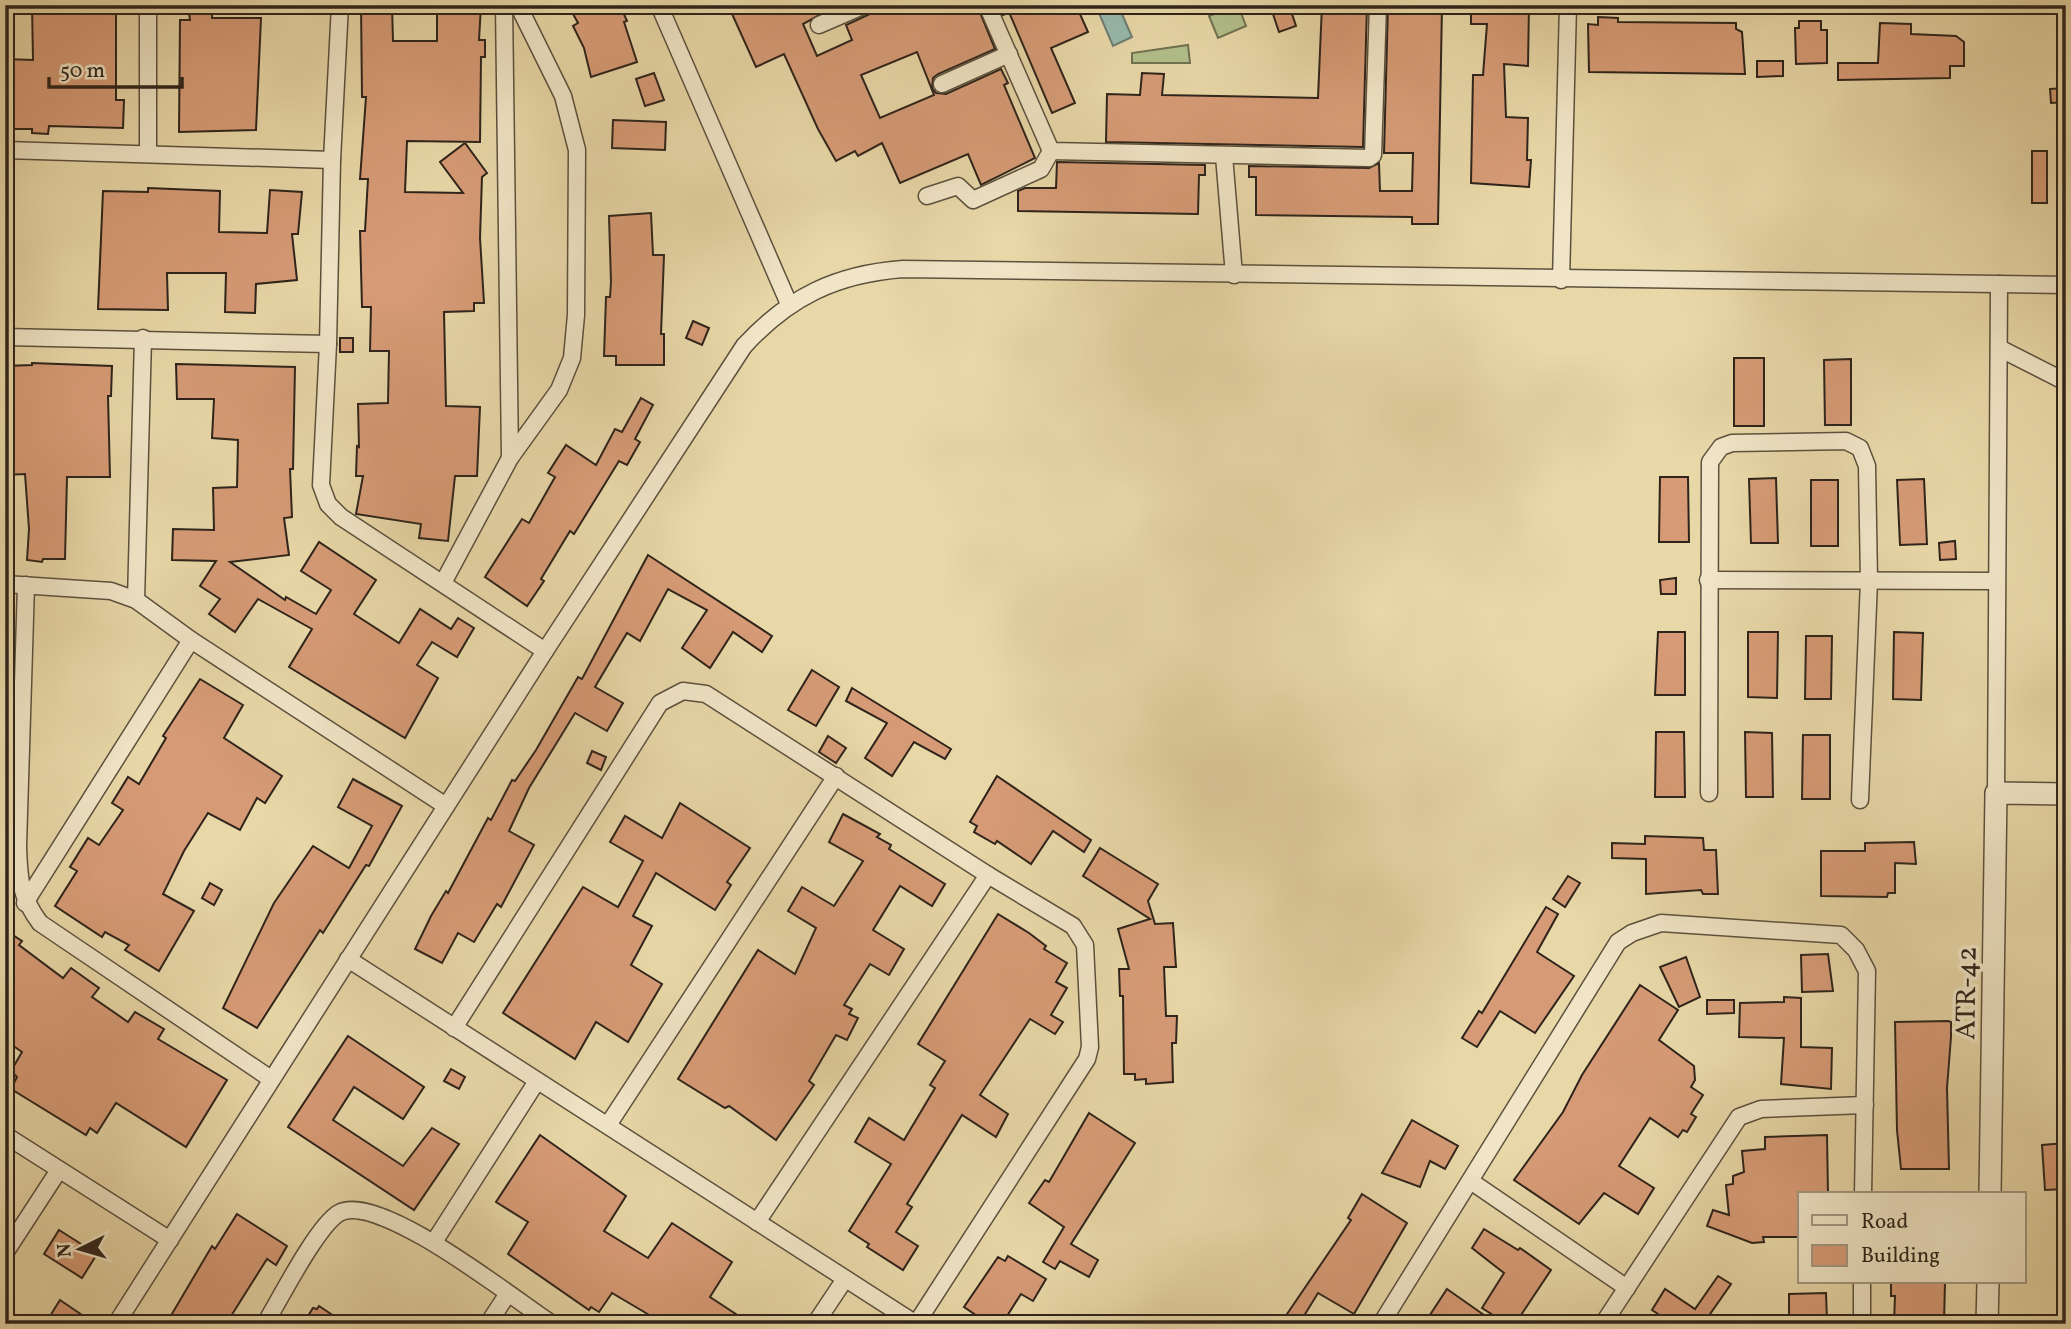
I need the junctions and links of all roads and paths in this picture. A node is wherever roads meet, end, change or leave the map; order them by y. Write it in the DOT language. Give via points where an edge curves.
graph roads {
  1 [pos="148,5"];
  2 [pos="340,5"];
  3 [pos="504,5"];
  4 [pos="518,5"];
  5 [pos="659,5"];
  6 [pos="865,5"];
  7 [pos="987,5"];
  8 [pos="1378,5"];
  9 [pos="1567,5"];
  10 [pos="818,25"];
  11 [pos="1009,54"];
  12 [pos="942,84"];
  13 [pos="5,150"];
  14 [pos="1051,151"];
  15 [pos="148,153"];
  16 [pos="1224,156"];
  17 [pos="332,160"];
  18 [pos="927,196"];
  19 [pos="1234,275"];
  20 [pos="1561,280"];
  21 [pos="1999,284"];
  22 [pos="2066,285"];
  23 [pos="789,304"];
  24 [pos="5,337"];
  25 [pos="143,338"];
  26 [pos="328,344"];
  27 [pos="1999,348"];
  28 [pos="2066,382"];
  29 [pos="510,458"];
  30 [pos="1708,580"];
  31 [pos="1996,581"];
  32 [pos="1869,582"];
  33 [pos="443,583"];
  34 [pos="5,584"];
  35 [pos="26,584"];
  36 [pos="136,600"];
  37 [pos="191,640"];
  38 [pos="545,651"];
  39 [pos="836,776"];
  40 [pos="1709,793"];
  41 [pos="1996,793"];
  42 [pos="2066,794"];
  43 [pos="1860,800"];
  44 [pos="446,806"];
  45 [pos="988,875"];
  46 [pos="25,903"];
  47 [pos="348,959"];
  48 [pos="453,1028"];
  49 [pos="271,1079"];
  50 [pos="537,1081"];
  51 [pos="1865,1105"];
  52 [pos="608,1125"];
  53 [pos="5,1135"];
  54 [pos="60,1170"];
  55 [pos="1472,1182"];
  56 [pos="1863,1192"];
  57 [pos="1990,1192"];
  58 [pos="757,1222"];
  59 [pos="170,1240"];
  60 [pos="433,1241"];
  61 [pos="5,1253"];
  62 [pos="845,1279"];
  63 [pos="1862,1284"];
  64 [pos="1988,1284"];
  65 [pos="1627,1288"];
  66 [pos="507,1295"];
  67 [pos="116,1324"];
  68 [pos="265,1324"];
  69 [pos="488,1324"];
  70 [pos="552,1324"];
  71 [pos="815,1324"];
  72 [pos="916,1324"];
  73 [pos="1381,1324"];
  74 [pos="1603,1324"];
  75 [pos="1862,1324"];
  76 [pos="1987,1324"];
  1 -- 15 [label="street"];
  2 -- 17 [label="street"];
  3 -- 29 [label="street"];
  4 -- 29 [label="street" via="572,124 576,315 572,358 559,390"];
  5 -- 23 [label="street"];
  6 -- 10 [label="street"];
  7 -- 11 [label="street"];
  8 -- 16 [label="street" via="1372,157"];
  9 -- 20 [label="street"];
  11 -- 12 [label="street"];
  11 -- 14 [label="street"];
  13 -- 15 [label="street"];
  14 -- 16 [label="street"];
  14 -- 18 [label="street" via="1041,169 973,200 958,186"];
  15 -- 17 [label="street"];
  16 -- 19 [label="street"];
  17 -- 26 [label="street"];
  19 -- 20 [label="street"];
  19 -- 23 [label="street" via="903,269 876,271 826,285"];
  20 -- 21 [label="street"];
  21 -- 22 [label="street"];
  21 -- 27 [label="street"];
  23 -- 38 [label="street" via="744,346"];
  24 -- 25 [label="street"];
  25 -- 26 [label="street"];
  25 -- 36 [label="street"];
  26 -- 33 [label="street" via="321,485 328,504"];
  27 -- 28 [label="street"];
  27 -- 31 [label="street"];
  29 -- 33 [label="street"];
  30 -- 32 [label="street"];
  30 -- 32 [label="street" via="1710,462 1721,447 1846,441 1860,447 1867,466"];
  30 -- 40 [label="street"];
  31 -- 32 [label="street"];
  31 -- 41 [label="street"];
  32 -- 43 [label="street"];
  33 -- 38 [label="street"];
  34 -- 35 [label="street"];
  35 -- 36 [label="street" via="111,591"];
  35 -- 46 [label="street" via="18,846"];
  36 -- 37 [label="street"];
  37 -- 44 [label="street"];
  37 -- 46 [label="street"];
  38 -- 44 [label="street"];
  39 -- 45 [label="street"];
  39 -- 48 [label="street" via="706,694 682,691 660,703"];
  39 -- 52 [label="street"];
  41 -- 42 [label="street"];
  41 -- 57 [label="street, ATR-42"];
  44 -- 47 [label="street"];
  45 -- 58 [label="street"];
  45 -- 72 [label="street" via="1081,935 1090,1047 1087,1059"];
  46 -- 49 [label="street" via="40,923"];
  47 -- 48 [label="street"];
  47 -- 49 [label="street"];
  48 -- 50 [label="street"];
  49 -- 59 [label="street"];
  50 -- 52 [label="street"];
  50 -- 60 [label="street"];
  51 -- 55 [label="street" via="1867,971 1842,935 1661,923 1618,943"];
  51 -- 56 [label="street"];
  51 -- 65 [label="street" via="1761,1110 1739,1117"];
  52 -- 58 [label="street"];
  53 -- 54 [label="street"];
  54 -- 59 [label="street"];
  54 -- 61 [label="street"];
  55 -- 65 [label="street"];
  55 -- 73 [label="street"];
  58 -- 62 [label="street"];
  59 -- 67 [label="street"];
  60 -- 66 [label="street"];
  60 -- 68 [label="street" via="369,1210 339,1213 322,1231"];
  62 -- 71 [label="street"];
  62 -- 72 [label="street"];
  63 -- 75 [label="street"];
  64 -- 76 [label="street"];
  65 -- 74 [label="street"];
  66 -- 69 [label="street"];
  66 -- 70 [label="street"];
}
